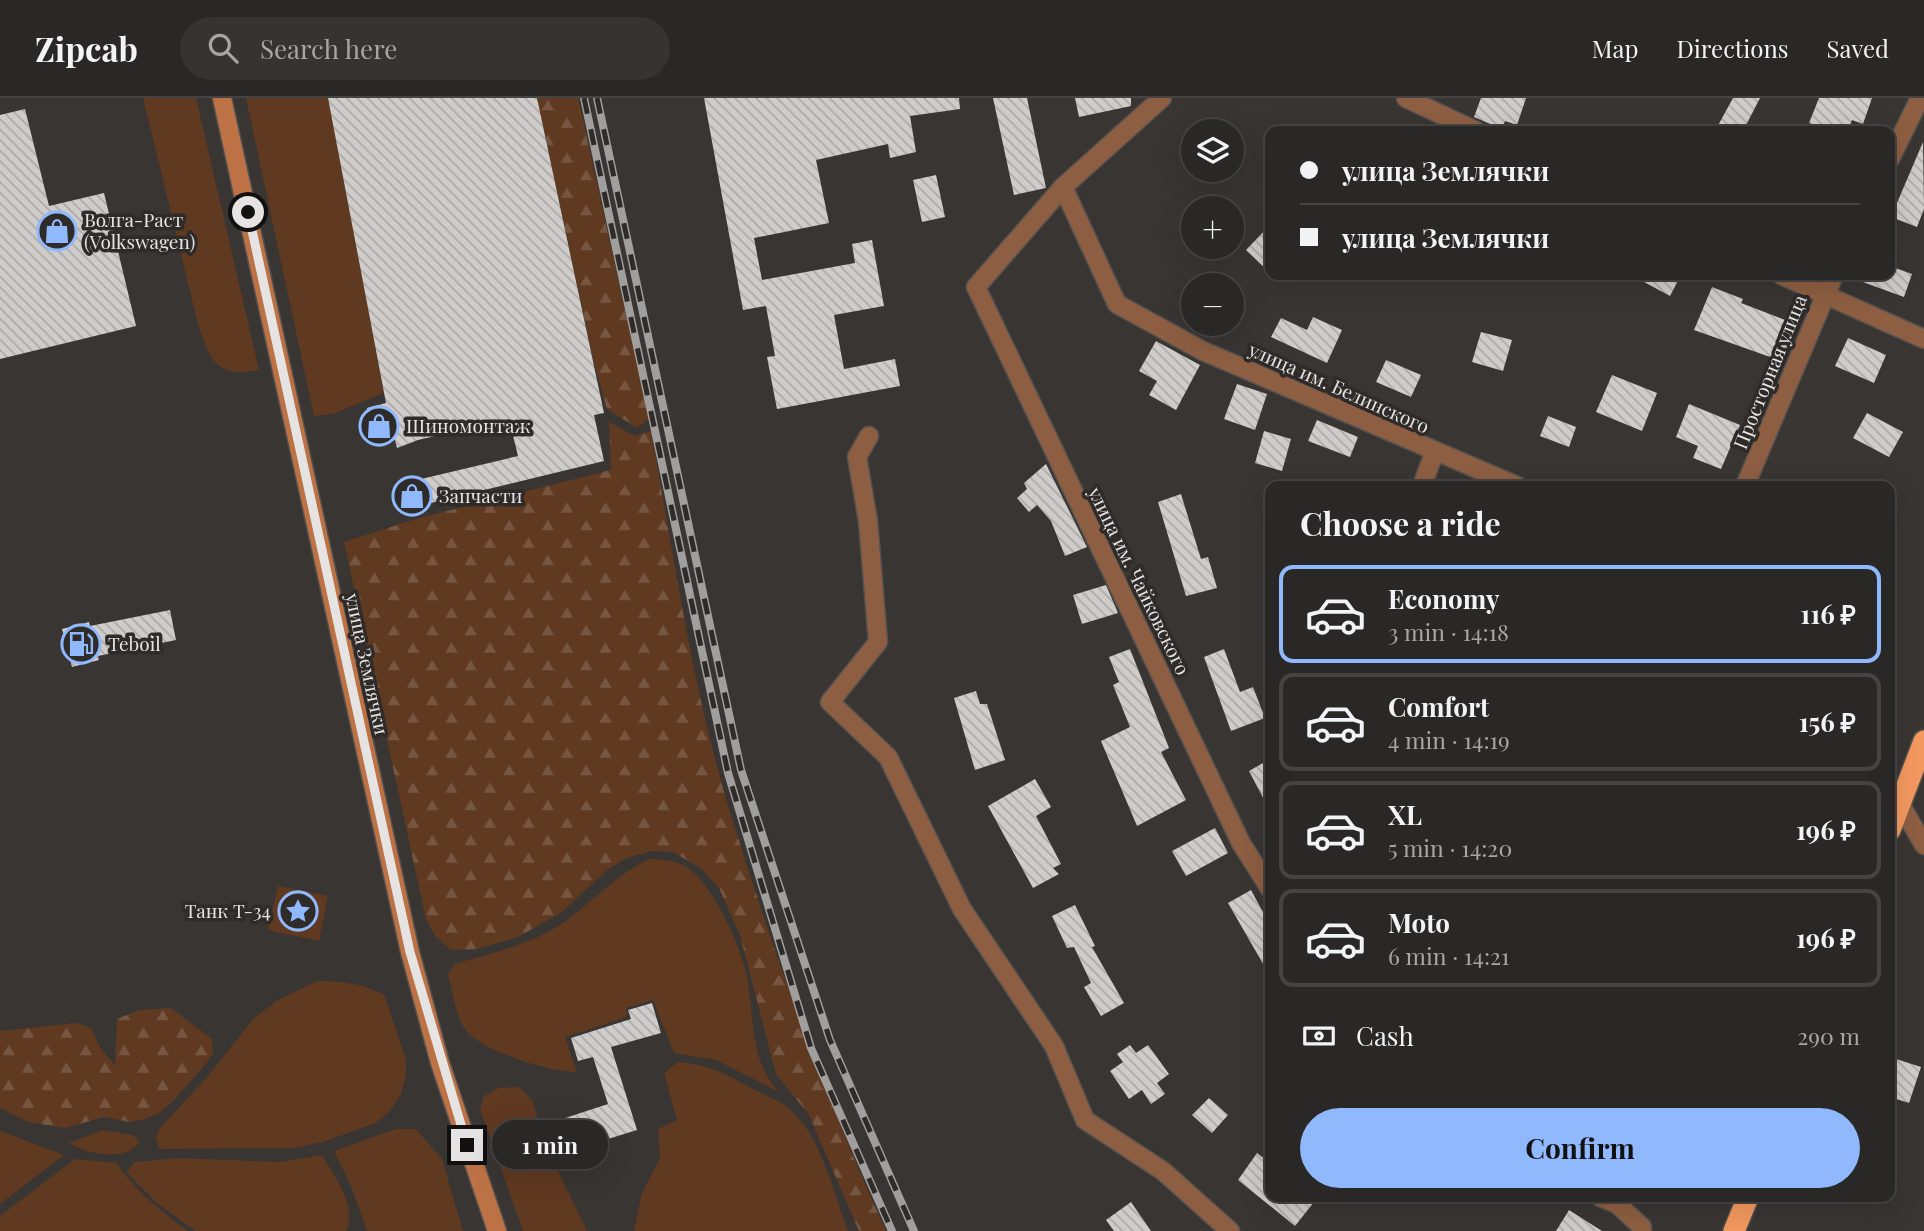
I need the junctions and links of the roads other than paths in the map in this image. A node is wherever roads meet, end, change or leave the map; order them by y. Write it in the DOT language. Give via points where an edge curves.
graph roads {
  1 [pos="222,98"];
  2 [pos="1162,98"];
  3 [pos="1406,98"];
  4 [pos="1920,98"];
  5 [pos="1465,126"];
  6 [pos="1895,149"];
  7 [pos="1063,187"];
  8 [pos="1792,280"];
  9 [pos="1832,280"];
  10 [pos="1824,295"];
  11 [pos="1924,339"];
  12 [pos="869,436"];
  13 [pos="1434,453"];
  14 [pos="1424,481"];
  15 [pos="1504,481"];
  16 [pos="1747,481"];
  17 [pos="1924,741"];
  18 [pos="1900,804"];
  19 [pos="1895,817"];
  20 [pos="1924,845"];
  21 [pos="1265,881"];
  22 [pos="1613,1202"];
  23 [pos="1746,1202"];
  24 [pos="498,1231"];
  25 [pos="1230,1231"];
  26 [pos="1643,1231"];
  27 [pos="1734,1231"];
  1 -- 24 [label="main road, улица Землячки" via="410,952 450,1097"];
  2 -- 7 [label="street"];
  3 -- 5 [label="street"];
  4 -- 6 [label="street"];
  7 -- 13 [label="street, улица им. Белинского" via="1117,304 1203,351"];
  7 -- 21 [label="street, улица им. Чайковского" via="976,287 1241,843"];
  8 -- 10 [label="street"];
  9 -- 10 [label="street, Просторная улица"];
  10 -- 11 [label="street"];
  10 -- 16 [label="street, Просторная улица"];
  12 -- 25 [label="street" via="857,457 868,521 878,642 830,702 888,757 962,909 1054,1046 1085,1120 1163,1171"];
  13 -- 14 [label="street, улица им. Белинского"];
  13 -- 15 [label="street, улица им. Белинского"];
  17 -- 18 [label="highway"];
  18 -- 19 [label="highway"];
  18 -- 20 [label="street"];
  22 -- 26 [label="street"];
  23 -- 27 [label="highway"];
}
